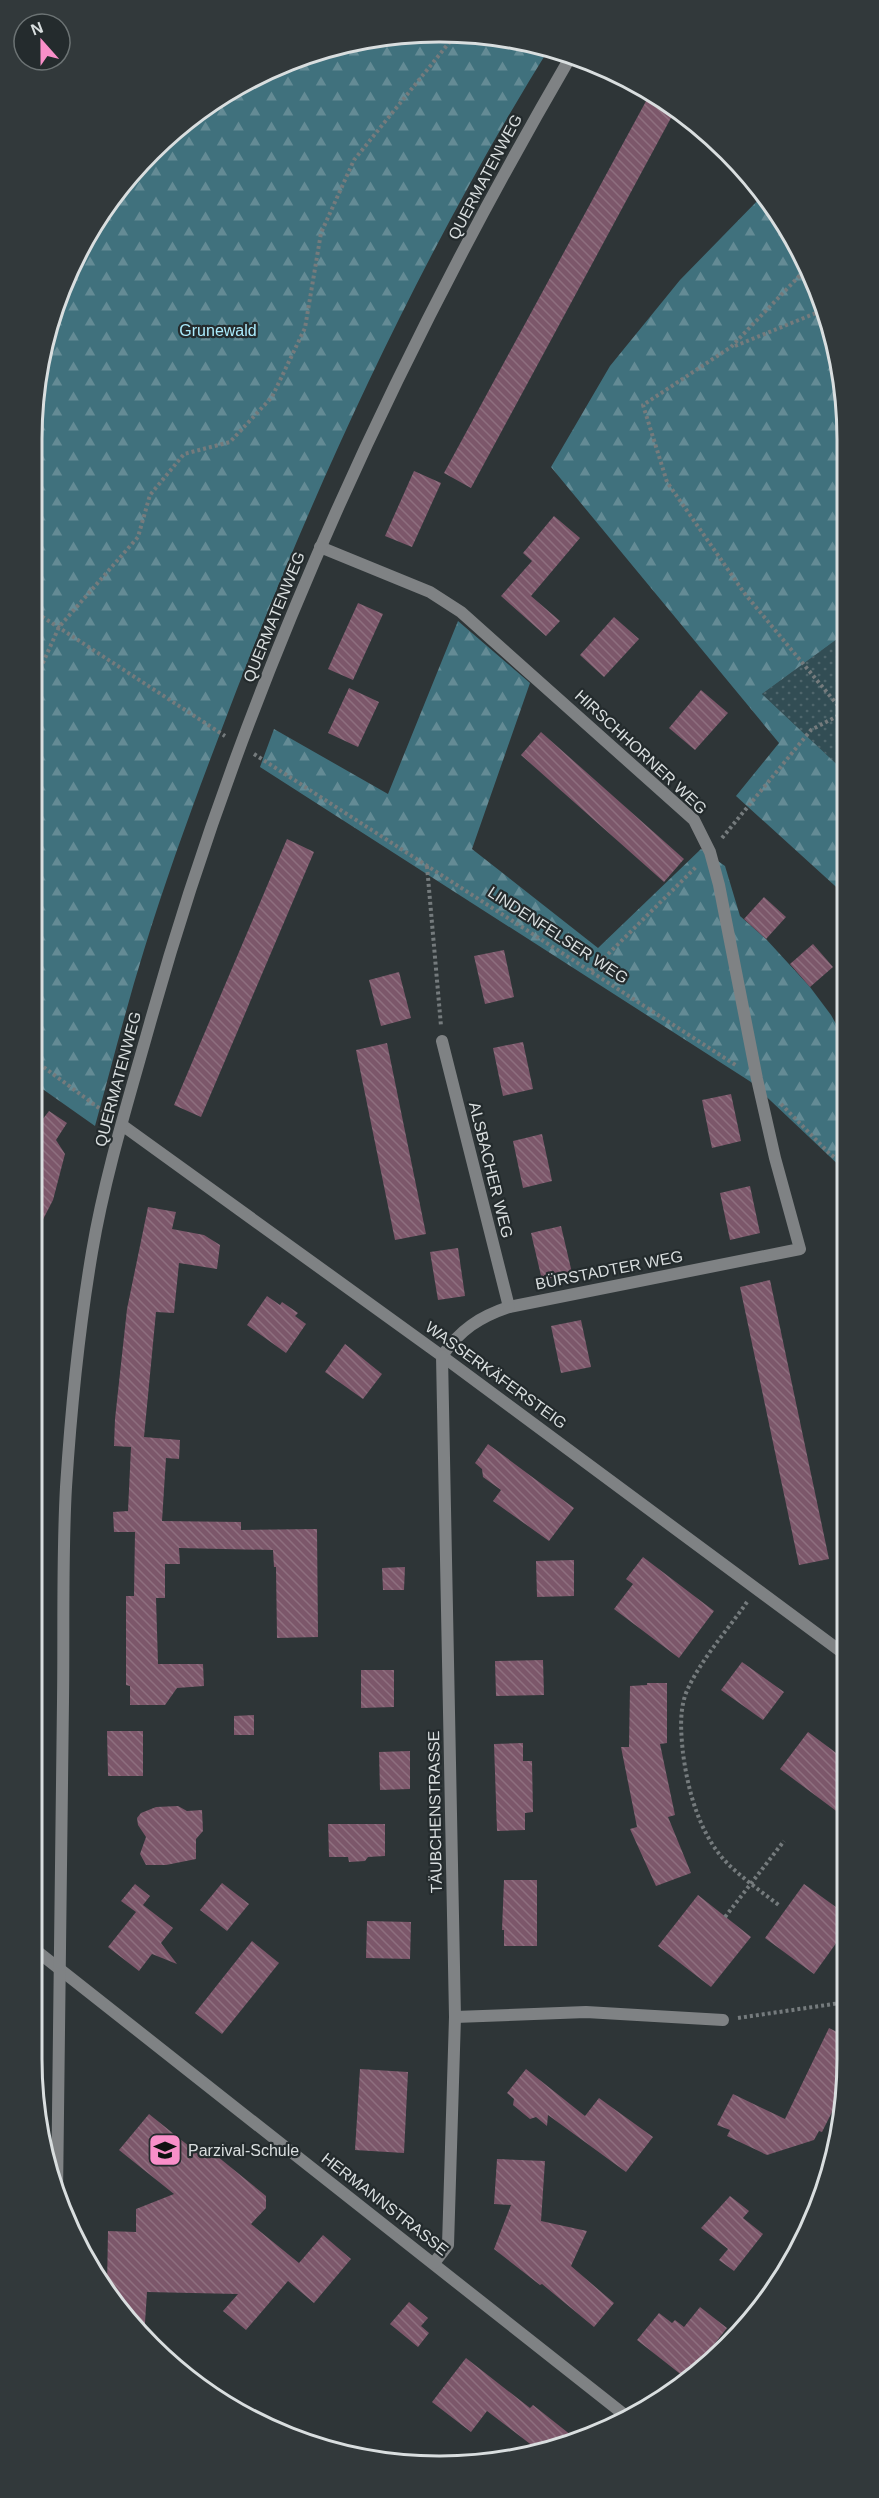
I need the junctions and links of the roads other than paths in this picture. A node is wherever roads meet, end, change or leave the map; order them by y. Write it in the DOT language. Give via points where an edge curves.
graph roads {
  1 [pos="568,63"];
  2 [pos="320,547"];
  3 [pos="442,1041"];
  4 [pos="122,1125"];
  5 [pos="800,1249"];
  6 [pos="509,1307"];
  7 [pos="442,1356"];
  8 [pos="837,1649"];
  9 [pos="42,1955"];
  10 [pos="59,1968"];
  11 [pos="454,2017"];
  12 [pos="723,2020"];
  13 [pos="57,2166"];
  14 [pos="434,2263"];
  15 [pos="621,2412"];
  1 -- 2 [label="street, QUERMATENWEG" via="506,168 372,430"];
  2 -- 4 [label="street, QUERMATENWEG" via="240,746 176,929"];
  2 -- 5 [label="street, HIRSCHHORNER WEG" via="430,591 461,612 694,820 711,852 756,1079"];
  3 -- 6 [label="street, ALSBACHER WEG"];
  4 -- 7 [label="street, WASSERKÄFERSTEIG"];
  4 -- 10 [label="street, QUERMATENWEG" via="92,1249 66,1491"];
  5 -- 6 [label="street, BÜRSTADTER WEG"];
  6 -- 7 [label="street, BÜRSTADTER WEG" via="470,1324"];
  7 -- 8 [label="street, WASSERKÄFERSTEIG"];
  7 -- 11 [label="street, TÄUBCHENSTRASSE"];
  9 -- 10 [label="street, HERMANNSTRASSE"];
  10 -- 13 [label="street, QUERMATENWEG"];
  10 -- 14 [label="street, HERMANNSTRASSE"];
  11 -- 12 [label="street" via="586,2012"];
  11 -- 14 [label="street, TÄUBCHENSTRASSE" via="448,2245"];
  14 -- 15 [label="street, HERMANNSTRASSE"];
}
